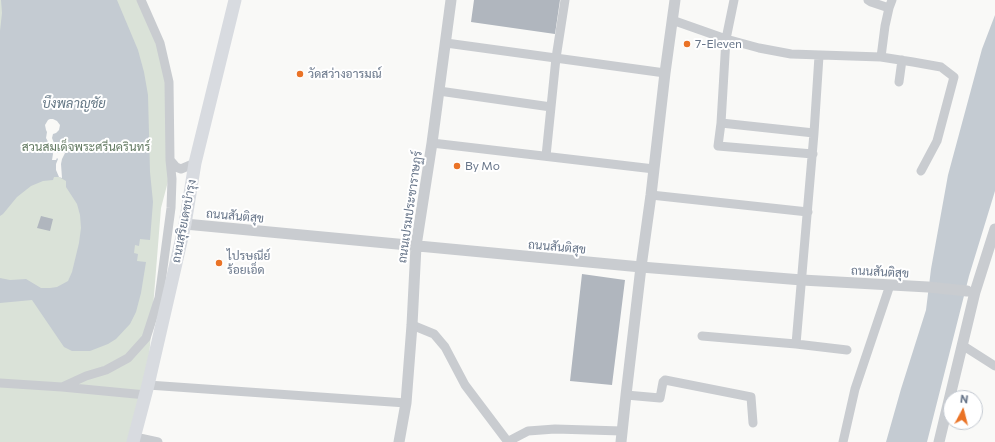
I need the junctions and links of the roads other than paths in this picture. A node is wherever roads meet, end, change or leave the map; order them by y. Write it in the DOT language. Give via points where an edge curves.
graph roads {
  1 [pos="141,0"];
  2 [pos="235,0"];
  3 [pos="451,0"];
  4 [pos="565,0"];
  5 [pos="675,0"];
  6 [pos="734,0"];
  7 [pos="868,0"];
  8 [pos="890,4"];
  9 [pos="672,20"];
  10 [pos="726,39"];
  11 [pos="446,43"];
  12 [pos="819,56"];
  13 [pos="881,57"];
  14 [pos="556,58"];
  15 [pos="902,60"];
  16 [pos="665,73"];
  17 [pos="899,82"];
  18 [pos="439,91"];
  19 [pos="551,107"];
  20 [pos="722,123"];
  21 [pos="814,133"];
  22 [pos="432,143"];
  23 [pos="812,154"];
  24 [pos="546,156"];
  25 [pos="170,160"];
  26 [pos="195,163"];
  27 [pos="654,169"];
  28 [pos="921,171"];
  29 [pos="651,195"];
  30 [pos="808,212"];
  31 [pos="185,224"];
  32 [pos="995,228"];
  33 [pos="416,246"];
  34 [pos="641,267"];
  35 [pos="802,280"];
  36 [pos="890,285"];
  37 [pos="971,291"];
  38 [pos="412,325"];
  39 [pos="702,336"];
  40 [pos="796,344"];
  41 [pos="962,345"];
  42 [pos="847,350"];
  43 [pos="995,366"];
  44 [pos="0,383"];
  45 [pos="62,387"];
  46 [pos="147,390"];
  47 [pos="626,395"];
  48 [pos="406,403"];
  49 [pos="753,423"];
  50 [pos="621,437"];
  51 [pos="134,439"];
  52 [pos="158,442"];
  53 [pos="399,442"];
  54 [pos="508,442"];
  55 [pos="843,442"];
  56 [pos="939,442"];
  1 -- 25 [label="street" via="160,42 169,82"];
  2 -- 26 [label="main road, ถนนสุริยเดชบำรุง"];
  3 -- 11 [label="street, ถนนเปรมประชาราษฏร์"];
  4 -- 14 [label="street"];
  5 -- 9 [label="street"];
  6 -- 10 [label="street"];
  7 -- 8 [label="street"];
  8 -- 13 [label="street"];
  9 -- 10 [label="street"];
  9 -- 16 [label="street"];
  10 -- 12 [label="street" via="791,54"];
  10 -- 20 [label="street"];
  11 -- 14 [label="street"];
  11 -- 18 [label="street, ถนนเปรมประชาราษฏร์"];
  12 -- 13 [label="street"];
  12 -- 21 [label="street"];
  13 -- 15 [label="street"];
  14 -- 16 [label="street"];
  14 -- 19 [label="street"];
  15 -- 17 [label="street"];
  15 -- 28 [label="street" via="941,67 954,77 937,141"];
  16 -- 27 [label="street"];
  18 -- 19 [label="street"];
  18 -- 22 [label="street, ถนนเปรมประชาราษฏร์"];
  19 -- 24 [label="street"];
  20 -- 21 [label="street"];
  20 -- 23 [label="street" via="718,146"];
  21 -- 23 [label="street"];
  22 -- 24 [label="street"];
  22 -- 33 [label="street, ถนนเปรมประชาราษฏร์"];
  23 -- 30 [label="street"];
  24 -- 27 [label="street"];
  25 -- 26 [label="street" via="181,169"];
  25 -- 45 [label="street" via="171,208 164,266 159,298 146,338 128,358 106,370"];
  26 -- 31 [label="main road, ถนนสุริยเดชบำรุง"];
  27 -- 29 [label="street"];
  29 -- 30 [label="street"];
  29 -- 34 [label="street"];
  30 -- 35 [label="street"];
  31 -- 33 [label="street, ถนนสันติสุข"];
  31 -- 46 [label="main road, ถนนสุริยเดชบำรุง"];
  32 -- 37 [label="street"];
  33 -- 34 [label="street, ถนนสันติสุข"];
  33 -- 38 [label="street, ถนนเปรมประชาราษฏร์"];
  34 -- 35 [label="street, ถนนสันติสุข"];
  34 -- 47 [label="street"];
  35 -- 36 [label="street, ถนนสันติสุข"];
  35 -- 40 [label="street"];
  36 -- 37 [label="street, ถนนสันติสุข"];
  36 -- 55 [label="street" via="855,389"];
  37 -- 41 [label="street"];
  38 -- 48 [label="street, ถนนเปรมประชาราษฏร์"];
  38 -- 54 [label="street" via="434,334 445,347 465,385"];
  39 -- 40 [label="street"];
  40 -- 42 [label="street"];
  41 -- 43 [label="street"];
  41 -- 56 [label="street"];
  44 -- 45 [label="street"];
  45 -- 46 [label="street"];
  46 -- 48 [label="street"];
  46 -- 51 [label="main road, ถนนสุริยเดชบำรุง"];
  47 -- 49 [label="street" via="660,398 665,380 751,397"];
  47 -- 50 [label="street"];
  48 -- 53 [label="street, ถนนเปรมประชาราษฏร์"];
  50 -- 54 [label="street" via="555,429 528,431"];
  51 -- 52 [label="street"];
}
